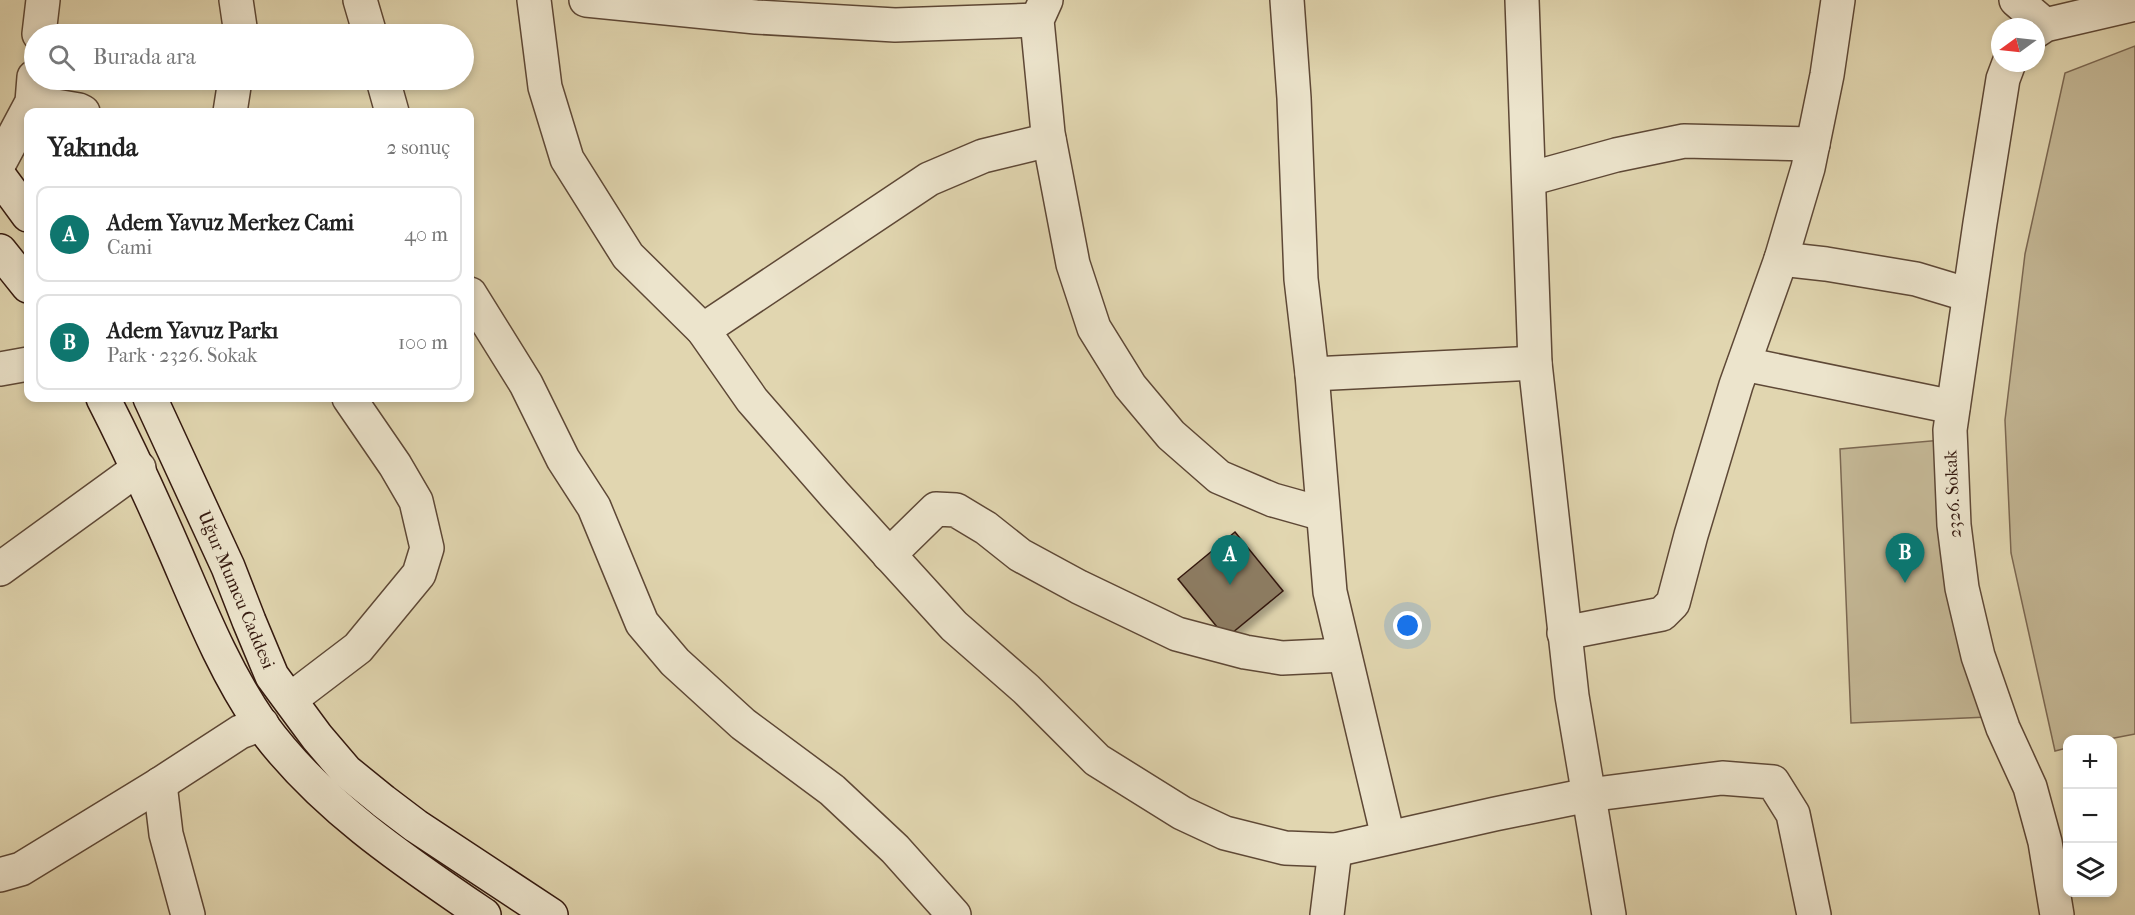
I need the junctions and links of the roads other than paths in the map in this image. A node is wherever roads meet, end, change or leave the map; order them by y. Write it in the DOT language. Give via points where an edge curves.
graph roads {
  1 [pos="42,0"];
  2 [pos="236,0"];
  3 [pos="360,0"];
  4 [pos="534,0"];
  5 [pos="586,0"];
  6 [pos="1287,0"];
  7 [pos="1522,0"];
  8 [pos="1838,0"];
  9 [pos="2016,0"];
  10 [pos="2135,4"];
  11 [pos="819,10"];
  12 [pos="1042,10"];
  13 [pos="2031,18"];
  14 [pos="40,24"];
  15 [pos="240,24"];
  16 [pos="367,24"];
  17 [pos="2045,27"];
  18 [pos="2006,72"];
  19 [pos="33,90"];
  20 [pos="233,90"];
  21 [pos="386,90"];
  22 [pos="25,108"];
  23 [pos="74,108"];
  24 [pos="231,108"];
  25 [pos="391,108"];
  26 [pos="24,110"];
  27 [pos="1049,140"];
  28 [pos="1813,144"];
  29 [pos="0,162"];
  30 [pos="0,177"];
  31 [pos="1529,179"];
  32 [pos="24,210"];
  33 [pos="0,251"];
  34 [pos="1781,260"];
  35 [pos="24,281"];
  36 [pos="1969,295"];
  37 [pos="474,300"];
  38 [pos="703,330"];
  39 [pos="1535,363"];
  40 [pos="24,364"];
  41 [pos="1744,364"];
  42 [pos="0,369"];
  43 [pos="1312,374"];
  44 [pos="105,402"];
  45 [pos="152,402"];
  46 [pos="352,402"];
  47 [pos="1953,407"];
  48 [pos="139,468"];
  49 [pos="1323,514"];
  50 [pos="889,555"];
  51 [pos="0,569"];
  52 [pos="1564,633"];
  53 [pos="1344,655"];
  54 [pos="291,699"];
  55 [pos="262,724"];
  56 [pos="160,784"];
  57 [pos="1588,795"];
  58 [pos="1388,837"];
  59 [pos="1335,850"];
  60 [pos="7,866"];
  61 [pos="188,915"];
  62 [pos="484,915"];
  63 [pos="550,915"];
  64 [pos="954,915"];
  65 [pos="1327,915"];
  66 [pos="1609,915"];
  67 [pos="1814,915"];
  68 [pos="2057,915"];
  1 -- 14 [label="street"];
  2 -- 15 [label="street"];
  3 -- 16 [label="street"];
  4 -- 38 [label="street" via="546,87 567,159 628,256"];
  5 -- 11 [label="street" via="756,17"];
  6 -- 43 [label="street" via="1301,279"];
  7 -- 31 [label="street"];
  8 -- 28 [label="street"];
  9 -- 13 [label="street"];
  10 -- 17 [label="street"];
  11 -- 12 [label="street" via="896,25"];
  12 -- 27 [label="street"];
  18 -- 36 [label="street, 2326. Sokak"];
  19 -- 22 [label="street"];
  19 -- 23 [label="street"];
  20 -- 24 [label="street"];
  21 -- 25 [label="street"];
  26 -- 29 [label="street"];
  27 -- 38 [label="street" via="983,156 929,179"];
  27 -- 49 [label="street" via="1073,264 1094,328 1130,386 1171,435 1219,477 1273,500"];
  28 -- 31 [label="street" via="1684,141"];
  28 -- 34 [label="street"];
  30 -- 32 [label="street"];
  31 -- 39 [label="street"];
  33 -- 35 [label="street"];
  34 -- 36 [label="street" via="1916,279"];
  34 -- 41 [label="street"];
  36 -- 47 [label="street, 2326. Sokak"];
  37 -- 64 [label="street" via="594,507 642,623 675,663 743,724 832,790 880,834"];
  38 -- 50 [label="street" via="752,400"];
  39 -- 43 [label="street"];
  39 -- 52 [label="street"];
  40 -- 42 [label="street"];
  41 -- 47 [label="street"];
  41 -- 52 [label="street" via="1673,603 1662,614"];
  43 -- 49 [label="street"];
  44 -- 48 [label="street, Uğur Mumcu Caddesi"];
  45 -- 54 [label="street, Uğur Mumcu Caddesi" via="273,676"];
  46 -- 54 [label="street" via="416,501 428,548 419,574 358,648"];
  47 -- 68 [label="street, 2326. Sokak" via="1950,430 1954,525 1962,588 1978,656 2003,728 2030,787 2045,842"];
  48 -- 51 [label="street"];
  48 -- 55 [label="street, Uğur Mumcu Caddesi" via="201,613 235,683"];
  49 -- 53 [label="street" via="1330,592"];
  50 -- 53 [label="street" via="936,509 956,510 1020,555 1177,634 1282,658"];
  50 -- 59 [label="street" via="954,626 1026,689 1097,760 1182,813 1226,833 1285,848"];
  52 -- 57 [label="street"];
  53 -- 58 [label="street"];
  54 -- 63 [label="street, Uğur Mumcu Caddesi" via="346,771 416,826"];
  55 -- 56 [label="street" via="240,732"];
  55 -- 62 [label="street, Uğur Mumcu Caddesi" via="309,781 401,857"];
  56 -- 60 [label="street"];
  56 -- 61 [label="street" via="166,834"];
  57 -- 58 [label="street"];
  57 -- 66 [label="street"];
  57 -- 67 [label="street" via="1722,778 1773,782 1793,814"];
  58 -- 59 [label="street"];
  59 -- 65 [label="street"];
}
